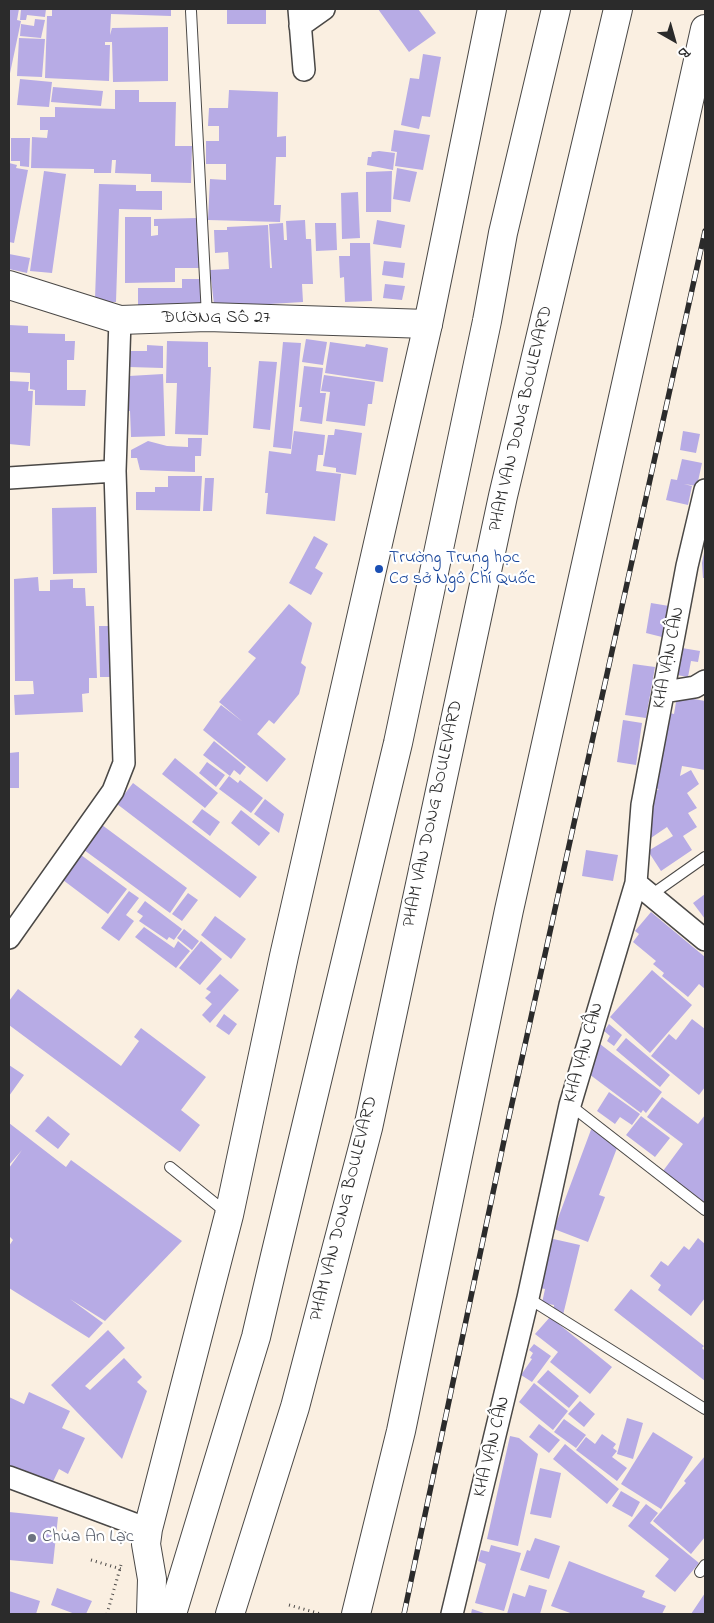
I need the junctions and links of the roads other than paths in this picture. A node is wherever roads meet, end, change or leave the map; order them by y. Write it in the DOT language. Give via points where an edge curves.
graph roads {
  1 [pos="324,9"];
  2 [pos="492,9"];
  3 [pos="556,9"];
  4 [pos="618,9"];
  5 [pos="191,11"];
  6 [pos="299,18"];
  7 [pos="705,28"];
  8 [pos="304,70"];
  9 [pos="9,285"];
  10 [pos="207,317"];
  11 [pos="120,320"];
  12 [pos="428,324"];
  13 [pos="115,471"];
  14 [pos="9,478"];
  15 [pos="705,490"];
  16 [pos="705,681"];
  17 [pos="664,692"];
  18 [pos="705,857"];
  19 [pos="643,889"];
  20 [pos="10,934"];
  21 [pos="705,940"];
  22 [pos="570,1105"];
  23 [pos="170,1167"];
  24 [pos="705,1210"];
  25 [pos="229,1215"];
  26 [pos="528,1298"];
  27 [pos="705,1409"];
  28 [pos="9,1477"];
  29 [pos="140,1526"];
  30 [pos="151,1614"];
  31 [pos="172,1614"];
  32 [pos="177,1614"];
  33 [pos="182,1614"];
  34 [pos="230,1614"];
  35 [pos="356,1614"];
  36 [pos="452,1614"];
  1 -- 6 [label="street"];
  2 -- 12 [label="main road"];
  3 -- 31 [label="main road" via="503,232 488,320 398,743 256,1337"];
  4 -- 34 [label="main road, PHAM VAN DONG BOULEVARD" via="503,496 368,1128 295,1408"];
  5 -- 10 [label="lane"];
  6 -- 8 [label="street"];
  7 -- 35 [label="main road" via="509,910 401,1432"];
  9 -- 11 [label="main road, ĐƯỜNG SỐ 27"];
  10 -- 11 [label="main road, ĐƯỜNG SỐ 27"];
  10 -- 12 [label="main road, ĐƯỜNG SỐ 27"];
  11 -- 13 [label="street"];
  12 -- 25 [label="main road" via="284,956"];
  13 -- 14 [label="street"];
  13 -- 20 [label="street" via="124,763 113,791"];
  15 -- 17 [label="street, KHA VẠN CÂN" via="687,566"];
  16 -- 17 [label="street" via="695,687"];
  17 -- 19 [label="street, KHA VẠN CÂN" via="642,805"];
  18 -- 19 [label="lane"];
  19 -- 21 [label="street"];
  19 -- 22 [label="street, KHA VẠN CÂN"];
  22 -- 24 [label="lane"];
  22 -- 26 [label="street, KHA VẠN CÂN"];
  23 -- 25 [label="lane"];
  25 -- 29 [label="main road"];
  26 -- 27 [label="lane"];
  26 -- 36 [label="street, KHA VẠN CÂN"];
  28 -- 29 [label="street"];
  29 -- 30 [label="main road" via="152,1579"];
  32 -- 33 [label="main road"];
}
